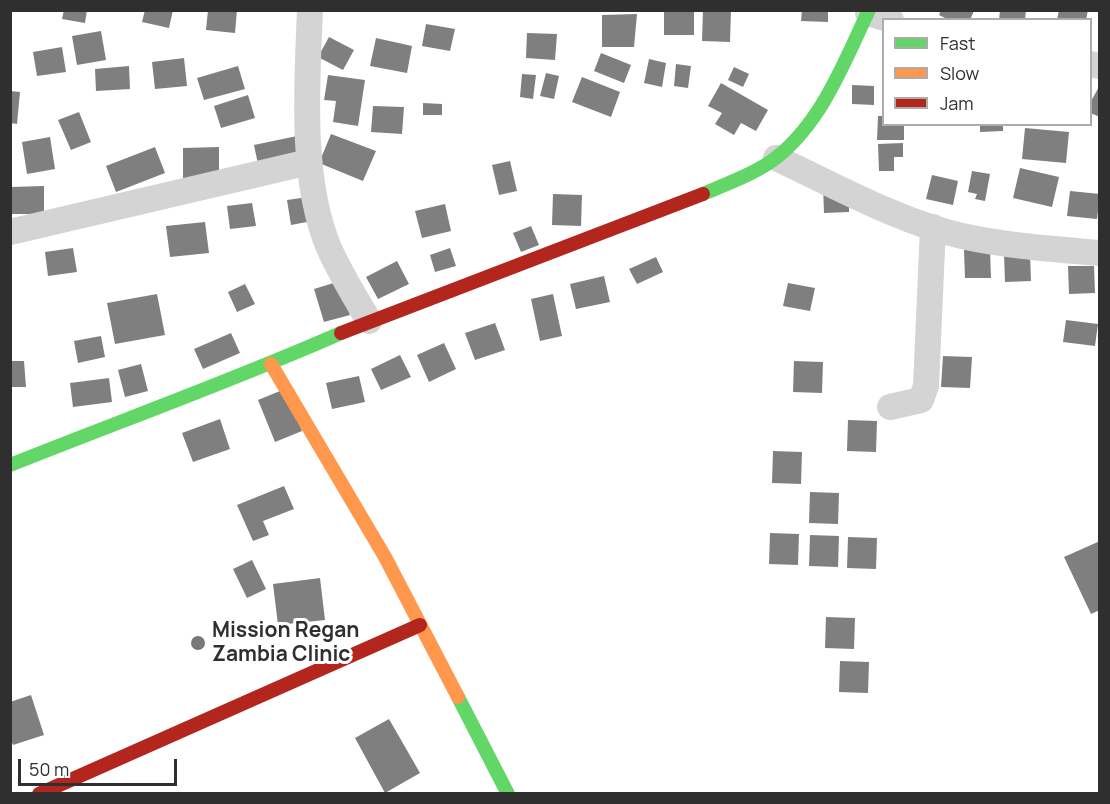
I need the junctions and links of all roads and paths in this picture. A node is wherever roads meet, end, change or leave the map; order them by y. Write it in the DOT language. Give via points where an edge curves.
graph roads {
  1 [pos="310,10"];
  2 [pos="876,14"];
  3 [pos="776,158"];
  4 [pos="309,162"];
  5 [pos="933,226"];
  6 [pos="10,232"];
  7 [pos="1100,254"];
  8 [pos="369,321"];
  9 [pos="271,364"];
  10 [pos="890,407"];
  11 [pos="10,465"];
  12 [pos="420,625"];
  13 [pos="39,794"];
  14 [pos="508,794"];
  1 -- 4 [label="street"];
  2 -- 3 [label="street" via="806,128"];
  3 -- 5 [label="street" via="902,216"];
  3 -- 8 [label="street" via="677,205"];
  4 -- 6 [label="street"];
  4 -- 8 [label="street" via="328,247"];
  5 -- 7 [label="street" via="972,238"];
  5 -- 10 [label="street" via="926,386 921,400"];
  8 -- 9 [label="street"];
  9 -- 11 [label="street"];
  9 -- 12 [label="street" via="385,557"];
  12 -- 13 [label="street"];
  12 -- 14 [label="street"];
}
